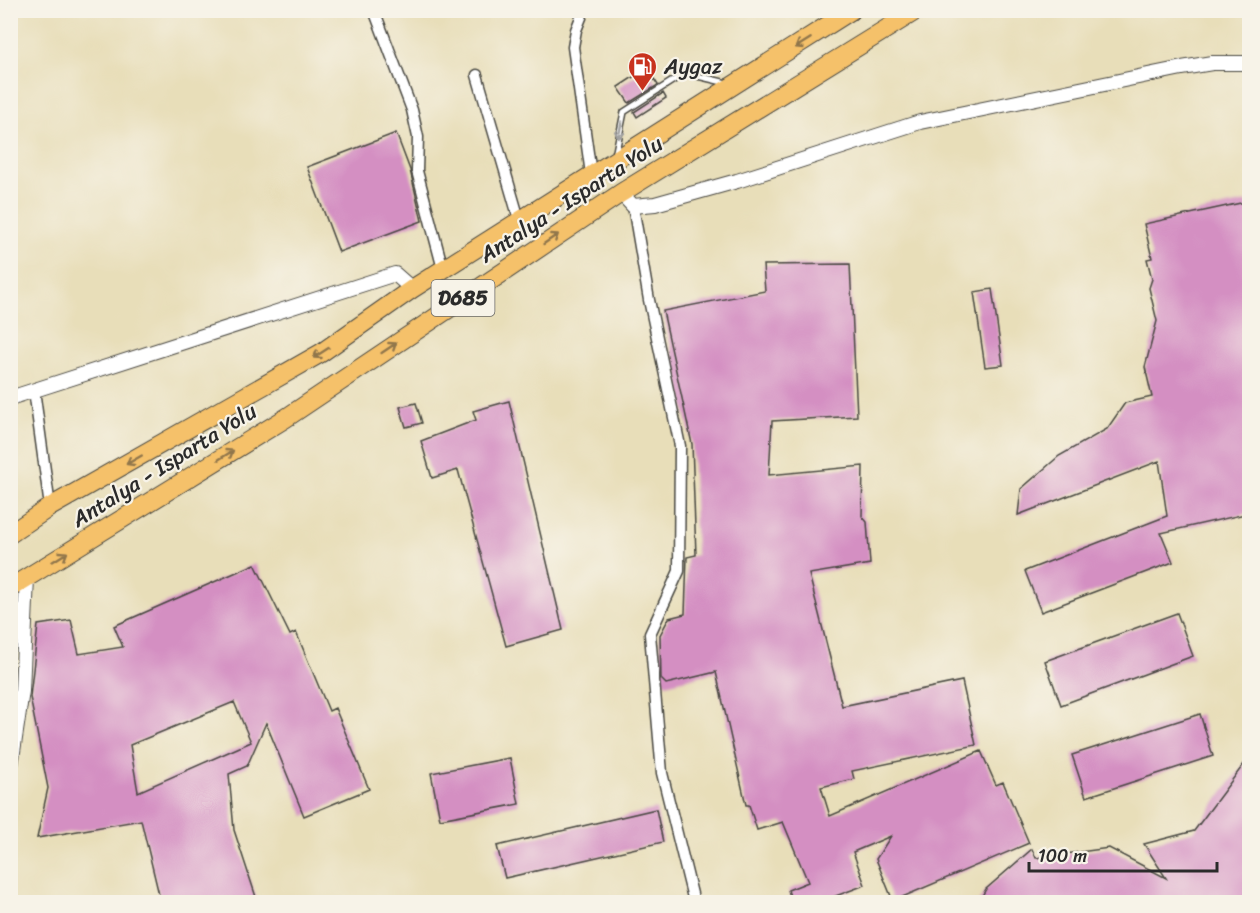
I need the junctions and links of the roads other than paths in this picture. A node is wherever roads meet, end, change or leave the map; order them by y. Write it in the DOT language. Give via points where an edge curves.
graph roads {
  1 [pos="374,10"];
  2 [pos="584,10"];
  3 [pos="852,10"];
  4 [pos="917,10"];
  5 [pos="1250,63"];
  6 [pos="477,75"];
  7 [pos="735,85"];
  8 [pos="614,160"];
  9 [pos="591,174"];
  10 [pos="627,199"];
  11 [pos="519,219"];
  12 [pos="443,269"];
  13 [pos="412,289"];
  14 [pos="34,390"];
  15 [pos="10,398"];
  16 [pos="50,507"];
  17 [pos="10,534"];
  18 [pos="27,578"];
  19 [pos="10,588"];
  20 [pos="10,772"];
  21 [pos="694,903"];
  1 -- 12 [label="street" via="412,110 418,136 417,171"];
  2 -- 9 [label="street" via="573,47"];
  3 -- 7 [label="highway, Antalya - Isparta Yolu / D685, one-way"];
  4 -- 10 [label="highway, Antalya - Isparta Yolu / D685"];
  5 -- 10 [label="street" via="1192,66 920,122 655,204"];
  6 -- 11 [label="street"];
  7 -- 8 [label="highway, Antalya - Isparta Yolu / D685"];
  7 -- 8 [label="lane, one-way" via="685,73 624,111"];
  8 -- 9 [label="highway, Antalya - Isparta Yolu / D685"];
  9 -- 11 [label="highway, Antalya - Isparta Yolu / D685"];
  18 -- 10 [label="highway, Antalya - Isparta Yolu / D685, one-way"];
  10 -- 21 [label="street" via="680,446 679,571 650,634 662,773"];
  11 -- 12 [label="highway, Antalya - Isparta Yolu / D685"];
  12 -- 13 [label="highway, Antalya - Isparta Yolu / D685"];
  13 -- 14 [label="street" via="395,274"];
  13 -- 16 [label="highway, Antalya - Isparta Yolu / D685, one-way" via="321,353"];
  14 -- 15 [label="street"];
  14 -- 16 [label="street"];
  16 -- 17 [label="highway, Antalya - Isparta Yolu / D685"];
  18 -- 19 [label="highway, Antalya - Isparta Yolu / D685"];
  18 -- 20 [label="street" via="22,691"];
}
